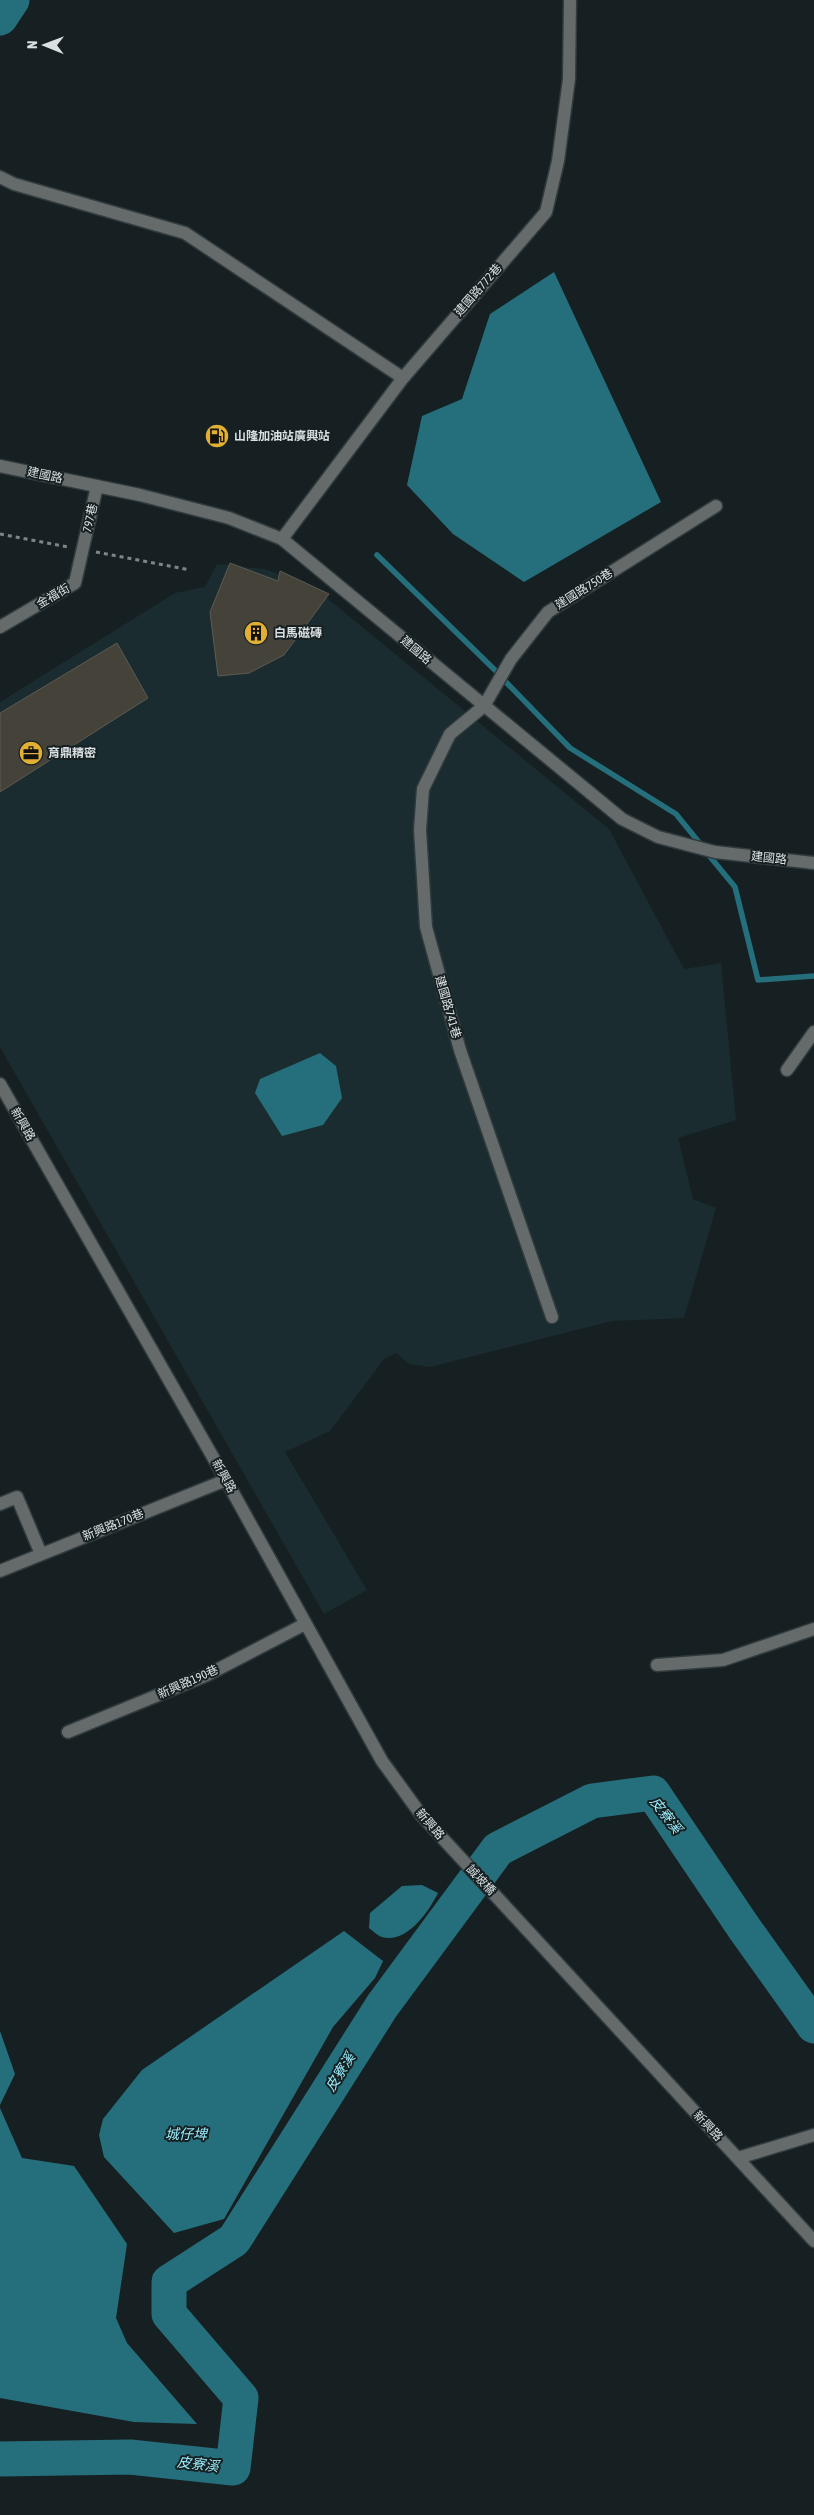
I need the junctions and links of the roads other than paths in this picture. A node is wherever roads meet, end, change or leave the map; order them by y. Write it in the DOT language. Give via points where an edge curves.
graph roads {
  1 [pos="570,0"];
  2 [pos="0,178"];
  3 [pos="403,378"];
  4 [pos="0,466"];
  5 [pos="97,486"];
  6 [pos="716,506"];
  7 [pos="282,539"];
  8 [pos="83,549"];
  9 [pos="0,627"];
  10 [pos="484,706"];
  11 [pos="814,863"];
  12 [pos="814,1032"];
  13 [pos="786,1070"];
  14 [pos="0,1084"];
  15 [pos="552,1317"];
  16 [pos="226,1480"];
  17 [pos="0,1504"];
  18 [pos="41,1554"];
  19 [pos="0,1571"];
  20 [pos="305,1624"];
  21 [pos="814,1629"];
  22 [pos="656,1665"];
  23 [pos="68,1732"];
  24 [pos="461,1858"];
  25 [pos="500,1901"];
  26 [pos="814,2135"];
  27 [pos="738,2158"];
  28 [pos="814,2241"];
  1 -- 3 [label="street, 建國路772巷" via="569,79 558,161 546,212"];
  2 -- 3 [label="street" via="185,233"];
  3 -- 7 [label="street, 建國路772巷"];
  4 -- 5 [label="street, 建國路"];
  5 -- 7 [label="street, 建國路" via="229,518"];
  5 -- 8 [label="street, 797巷"];
  6 -- 10 [label="street, 建國路750巷" via="548,612 511,659"];
  7 -- 10 [label="street, 建國路"];
  8 -- 9 [label="street, 金福街" via="75,584"];
  10 -- 11 [label="street, 建國路" via="622,819 658,837 715,852"];
  10 -- 15 [label="street, 建國路741巷" via="450,734 423,789 420,830 426,927 460,1050"];
  12 -- 13 [label="street"];
  14 -- 16 [label="street, 新興路"];
  16 -- 18 [label="street, 新興路170巷"];
  16 -- 20 [label="street, 新興路"];
  17 -- 18 [label="street" via="17,1498"];
  18 -- 19 [label="street, 新興路170巷"];
  20 -- 23 [label="street, 新興路190巷" via="207,1675"];
  20 -- 24 [label="street, 新興路" via="382,1761 422,1816"];
  21 -- 22 [label="street" via="723,1660"];
  24 -- 25 [label="street, 誠坡橋"];
  25 -- 27 [label="street, 新興路"];
  26 -- 27 [label="street"];
  27 -- 28 [label="street, 新興路"];
}
